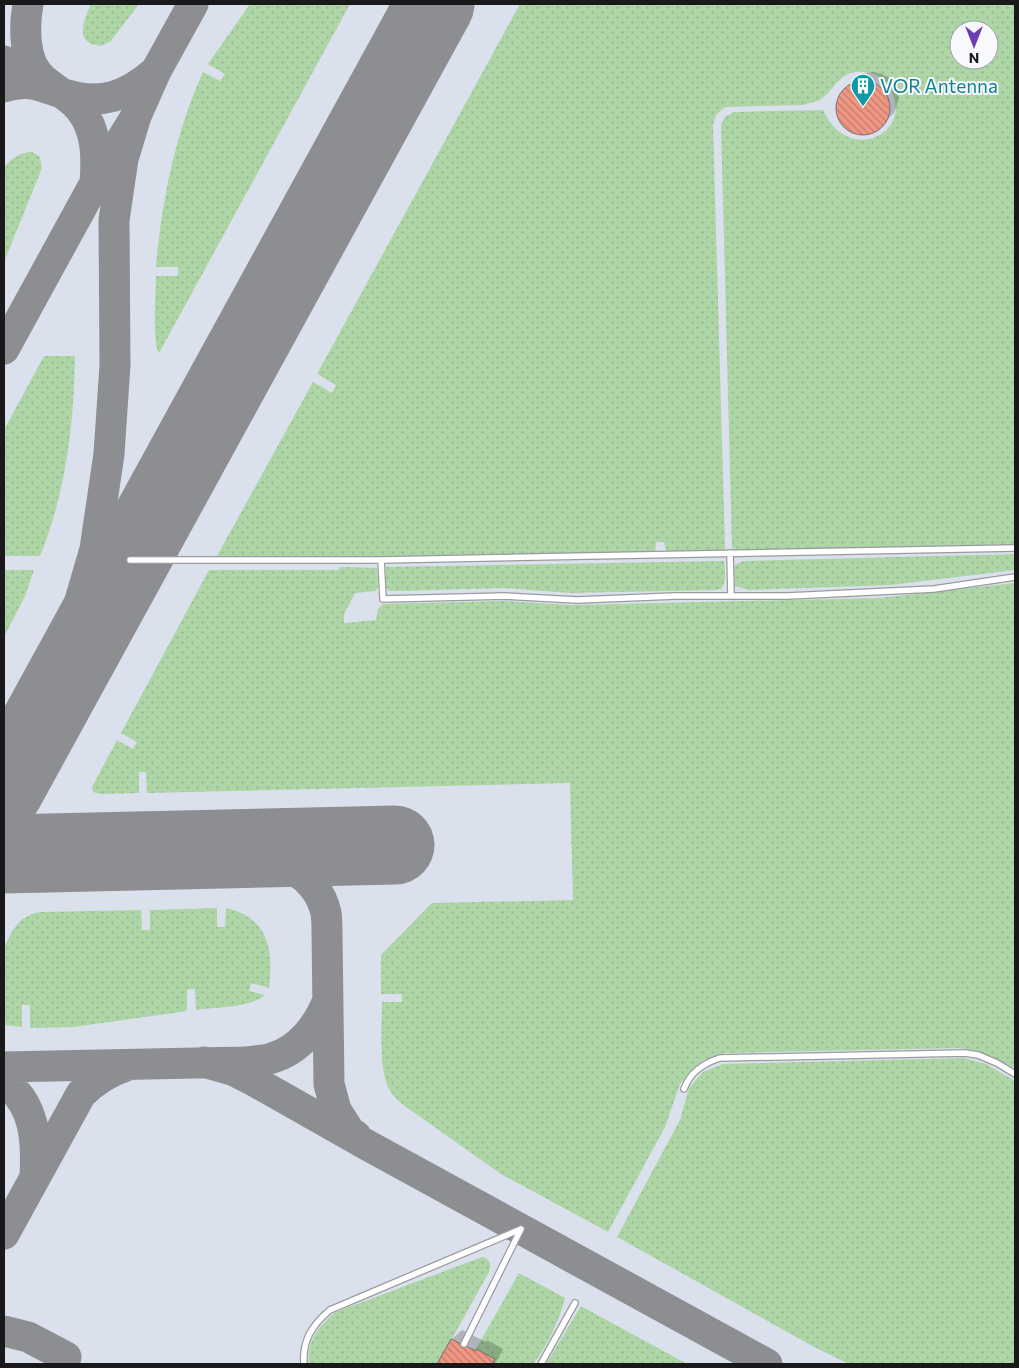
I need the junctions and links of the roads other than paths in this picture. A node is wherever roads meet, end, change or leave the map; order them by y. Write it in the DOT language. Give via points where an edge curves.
graph roads {
  1 [pos="1015,548"];
  2 [pos="730,553"];
  3 [pos="130,560"];
  4 [pos="381,560"];
  5 [pos="1015,577"];
  6 [pos="731,596"];
  7 [pos="1015,1074"];
  8 [pos="684,1088"];
  9 [pos="575,1303"];
  10 [pos="464,1344"];
  11 [pos="304,1364"];
  12 [pos="541,1364"];
  1 -- 2 [label="lane"];
  2 -- 4 [label="lane"];
  2 -- 6 [label="lane"];
  3 -- 4 [label="lane"];
  4 -- 6 [label="lane" via="383,599 505,596 577,600"];
  5 -- 6 [label="lane" via="934,589"];
  7 -- 8 [label="lane" via="978,1055 965,1053 720,1058 706,1063"];
  9 -- 12 [label="lane"];
  10 -- 11 [label="lane" via="521,1229 330,1310 312,1328 303,1354"];
}
